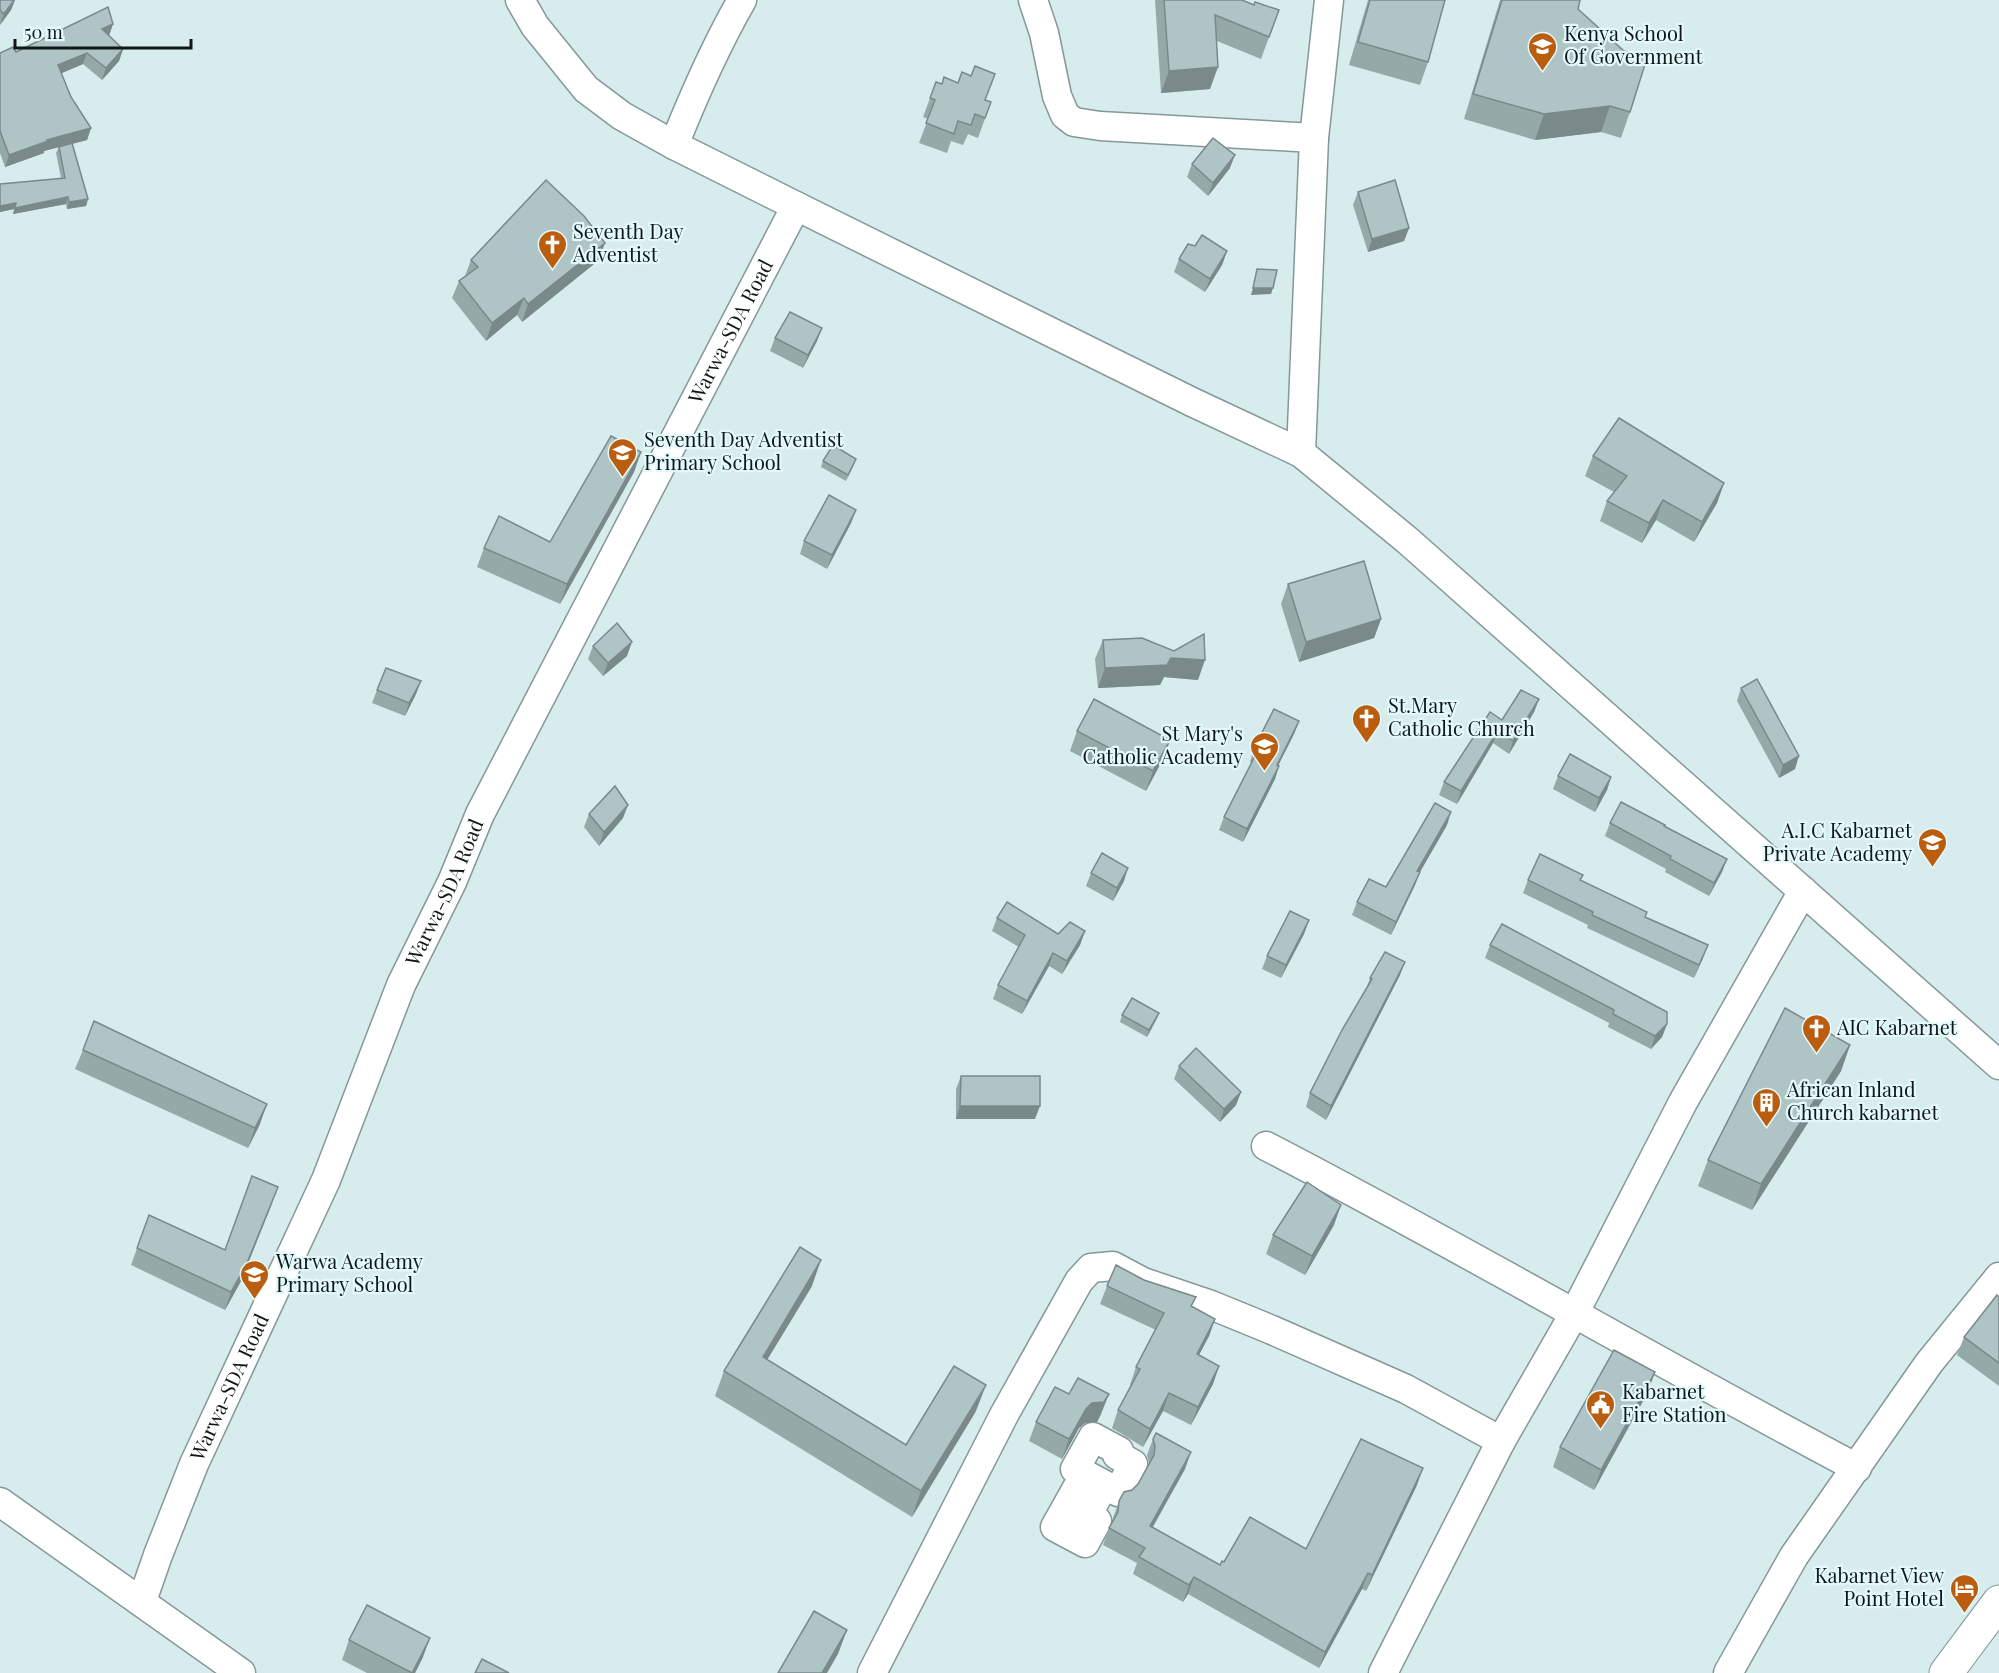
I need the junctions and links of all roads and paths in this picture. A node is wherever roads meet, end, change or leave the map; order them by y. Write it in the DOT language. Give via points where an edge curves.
graph roads {
  1 [pos="520,0"];
  2 [pos="742,0"];
  3 [pos="1033,0"];
  4 [pos="1329,0"];
  5 [pos="1314,138"];
  6 [pos="674,145"];
  7 [pos="796,206"];
  8 [pos="1301,453"];
  9 [pos="1803,891"];
  10 [pos="1999,1065"];
  11 [pos="1266,1146"];
  12 [pos="1999,1277"];
  13 [pos="1574,1314"];
  14 [pos="1501,1441"];
  15 [pos="1857,1468"];
  16 [pos="0,1502"];
  17 [pos="142,1601"];
  18 [pos="1999,1602"];
  19 [pos="241,1673"];
  20 [pos="872,1673"];
  21 [pos="1383,1673"];
  22 [pos="1728,1673"];
  23 [pos="1946,1673"];
  1 -- 6 [label="street" via="535,26 586,89 622,116"];
  2 -- 6 [label="street" via="701,77"];
  3 -- 5 [label="street" via="1057,96 1065,115 1074,122"];
  4 -- 5 [label="street"];
  5 -- 8 [label="street"];
  6 -- 7 [label="street"];
  7 -- 8 [label="street"];
  7 -- 17 [label="street, Warwa-SDA Road" via="480,814 452,882 401,985 326,1180 194,1464"];
  8 -- 9 [label="street" via="1424,555"];
  9 -- 10 [label="street"];
  9 -- 13 [label="street" via="1683,1102"];
  11 -- 13 [label="street" via="1396,1213"];
  12 -- 15 [label="street" via="1929,1363"];
  13 -- 14 [label="street"];
  13 -- 15 [label="street"];
  14 -- 20 [label="street" via="1406,1389 1272,1330 1143,1282 1113,1266 1091,1268 1079,1281 1004,1415"];
  14 -- 21 [label="street"];
  15 -- 22 [label="street" via="1794,1556"];
  16 -- 17 [label="street"];
  17 -- 19 [label="street"];
  18 -- 23 [label="main road"];
}
